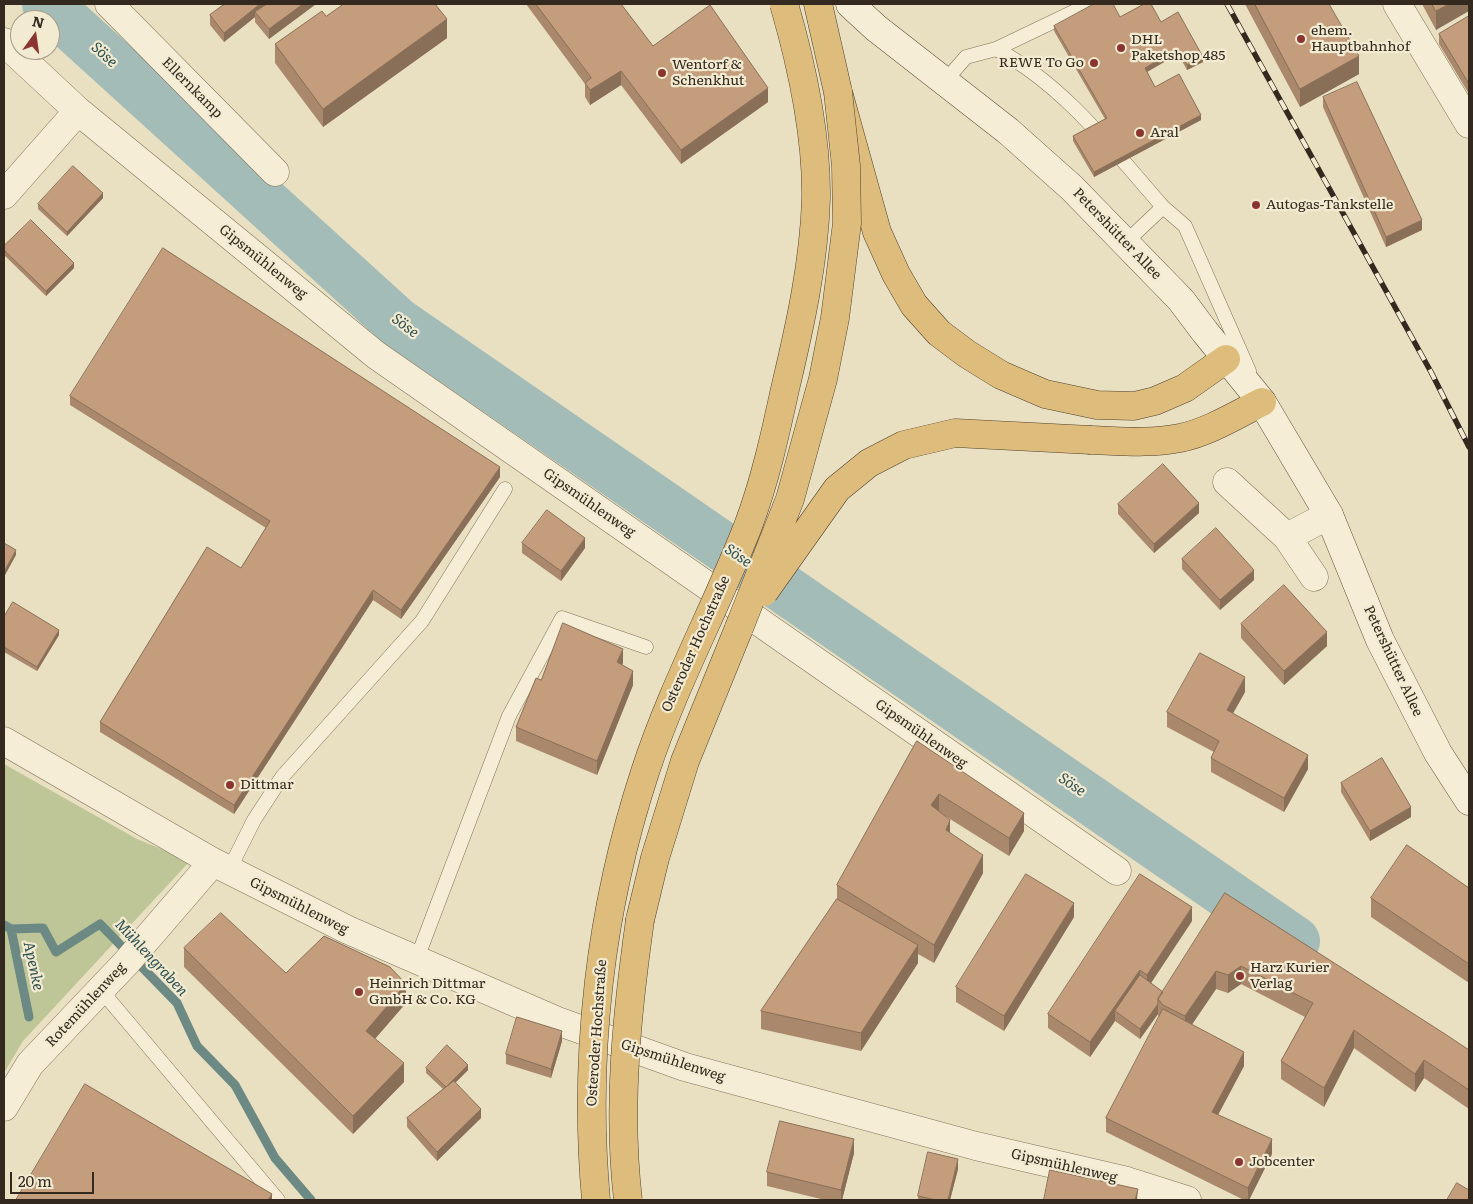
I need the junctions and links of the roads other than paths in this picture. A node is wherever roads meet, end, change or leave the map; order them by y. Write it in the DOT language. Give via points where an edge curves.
graph roads {
  1 [pos="109,4"];
  2 [pos="784,4"];
  3 [pos="818,4"];
  4 [pos="850,4"];
  5 [pos="1090,4"];
  6 [pos="1397,4"];
  7 [pos="4,42"];
  8 [pos="996,49"];
  9 [pos="945,81"];
  10 [pos="838,92"];
  11 [pos="78,111"];
  12 [pos="1469,124"];
  13 [pos="275,172"];
  14 [pos="4,195"];
  15 [pos="1163,207"];
  16 [pos="1126,242"];
  17 [pos="1226,359"];
  18 [pos="1262,402"];
  19 [pos="1227,482"];
  20 [pos="505,489"];
  21 [pos="1329,515"];
  22 [pos="1287,537"];
  23 [pos="1314,577"];
  24 [pos="739,628"];
  25 [pos="646,647"];
  26 [pos="4,741"];
  27 [pos="1469,801"];
  28 [pos="221,866"];
  29 [pos="1117,871"];
  30 [pos="416,961"];
  31 [pos="100,989"];
  32 [pos="4,1106"];
  33 [pos="278,1200"];
  34 [pos="596,1200"];
  35 [pos="628,1200"];
  36 [pos="1187,1200"];
  1 -- 13 [label="street, Ellernkamp"];
  2 -- 34 [label="highway, Osteroder Hochstraße, bridge" via="812,136 816,198 809,272 764,479 725,580 663,719 614,883 598,992 593,1053 592,1158"];
  3 -- 10 [label="highway, Osteroder Hochstraße"];
  4 -- 9 [label="street, Petershütter Allee"];
  5 -- 8 [label="lane"];
  6 -- 12 [label="street"];
  7 -- 11 [label="street, Gipsmühlenweg"];
  8 -- 9 [label="lane" via="966,57"];
  8 -- 15 [label="lane" via="1020,62 1087,119"];
  9 -- 16 [label="street, Petershütter Allee" via="1058,175"];
  10 -- 17 [label="highway, bridge" via="878,232 896,274 914,305 940,333 967,354 1001,375 1045,394 1097,405 1134,406 1186,388"];
  10 -- 24 [label="highway, Osteroder Hochstraße, bridge" via="846,166 847,223 835,318 823,379 790,500"];
  11 -- 14 [label="street"];
  11 -- 29 [label="street, Gipsmühlenweg" via="376,355"];
  15 -- 16 [label="lane"];
  15 -- 18 [label="lane" via="1185,226"];
  16 -- 17 [label="street, Petershütter Allee" via="1181,300"];
  17 -- 18 [label="street, Petershütter Allee"];
  18 -- 21 [label="street, Petershütter Allee"];
  18 -- 24 [label="highway, bridge" via="1182,438 1146,442 955,433 904,446 870,463 837,489"];
  19 -- 22 [label="street"];
  20 -- 28 [label="lane" via="422,621 282,777"];
  21 -- 22 [label="street"];
  21 -- 27 [label="street, Petershütter Allee" via="1380,640 1438,754"];
  22 -- 23 [label="street"];
  24 -- 35 [label="highway, Osteroder Hochstraße, bridge" via="685,761 640,920 627,1016 623,1105"];
  25 -- 30 [label="lane" via="562,618 509,716"];
  26 -- 28 [label="street, Gipsmühlenweg"];
  28 -- 30 [label="street, Gipsmühlenweg"];
  28 -- 31 [label="street, Rotemühlenweg"];
  30 -- 36 [label="street, Gipsmühlenweg" via="560,1022 685,1067 976,1146 1127,1181"];
  31 -- 32 [label="street, Rotemühlenweg" via="30,1064"];
  31 -- 33 [label="lane"];
}
